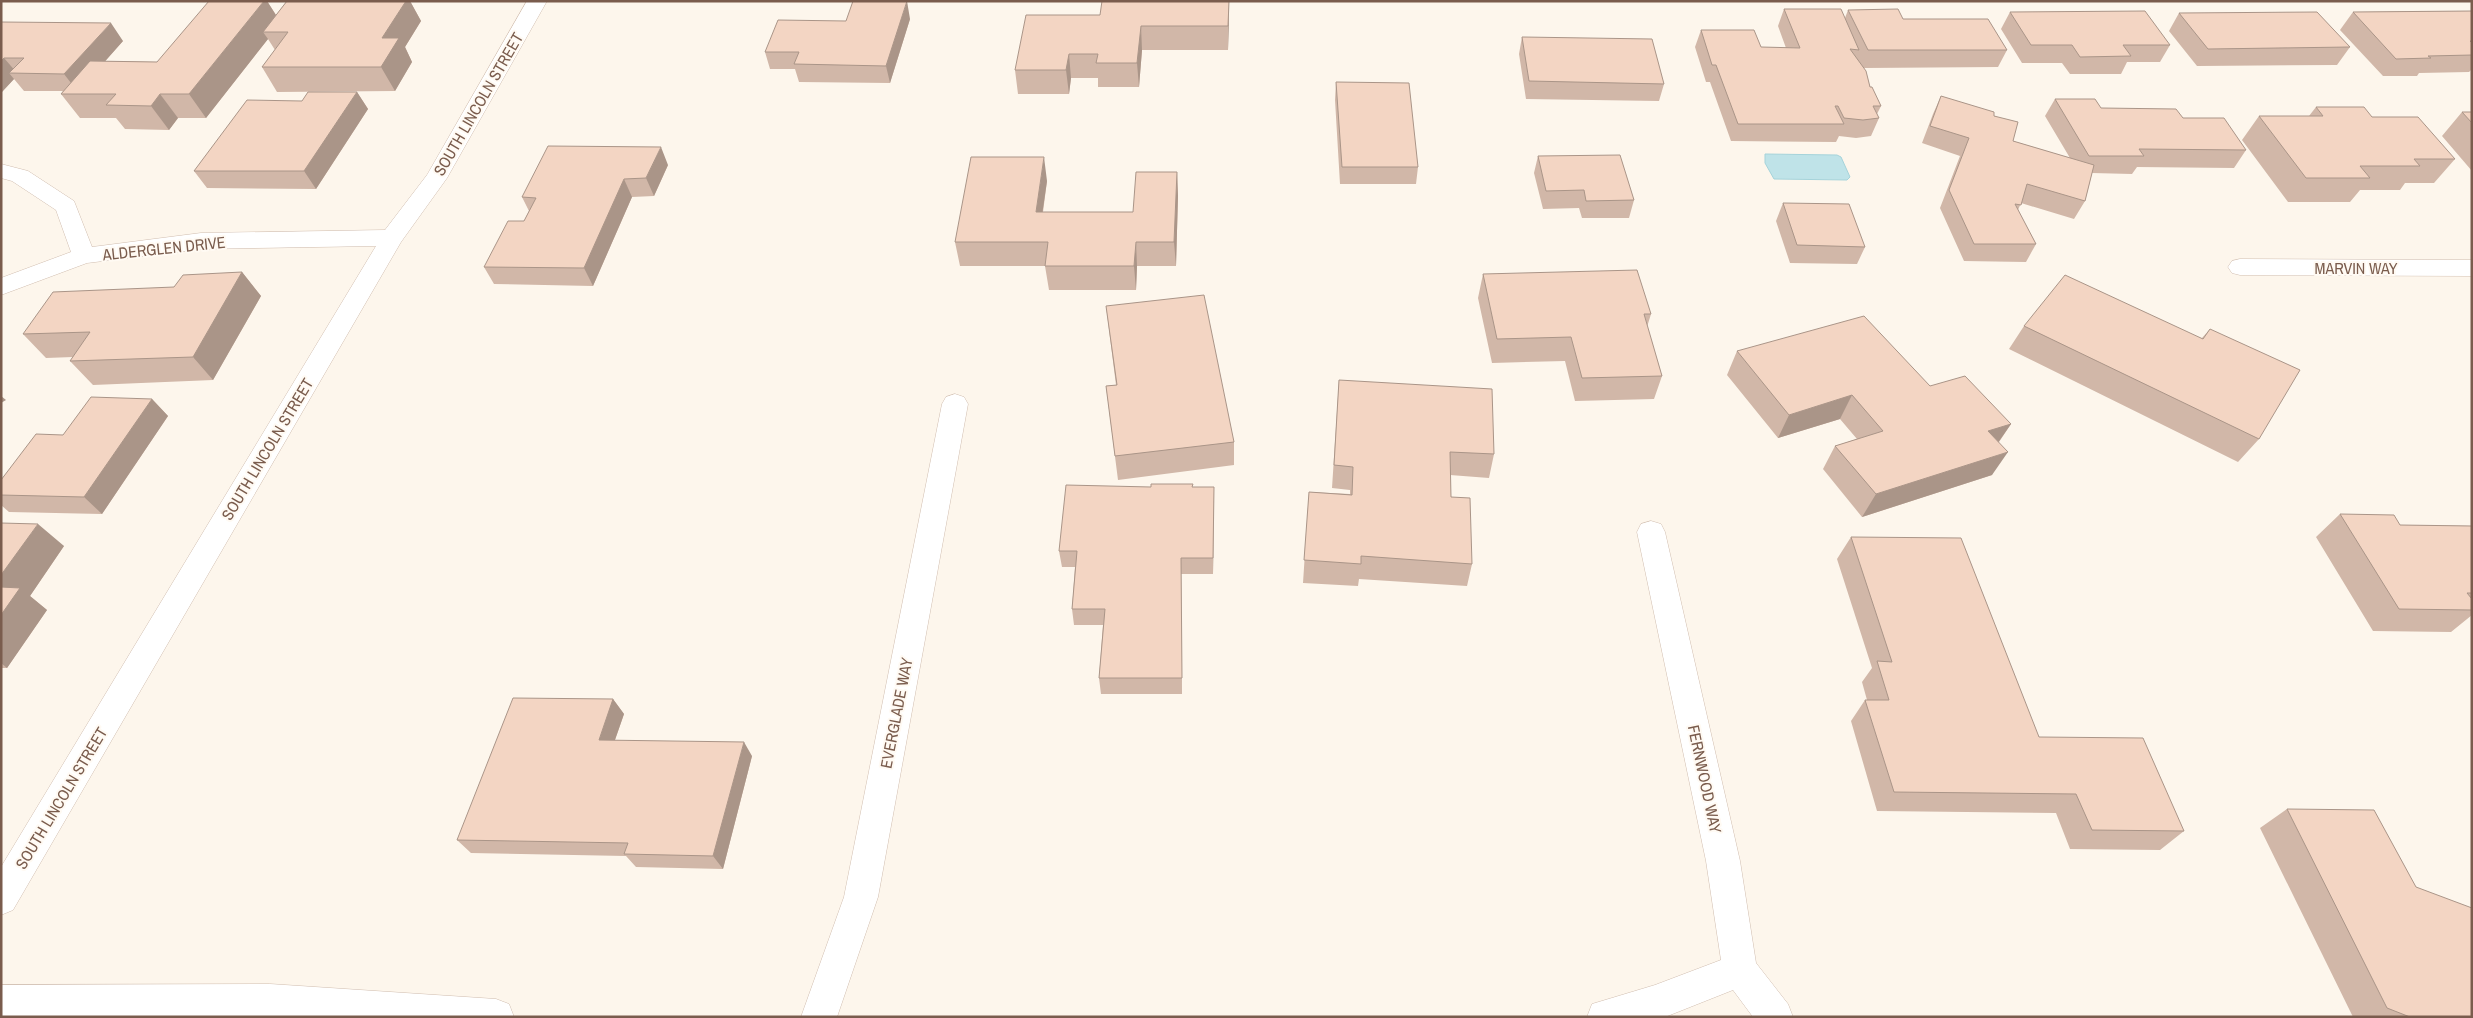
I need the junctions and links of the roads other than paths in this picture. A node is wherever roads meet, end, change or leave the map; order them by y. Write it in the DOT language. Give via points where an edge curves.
graph roads {
  1 [pos="538,1"];
  2 [pos="1,171"];
  3 [pos="392,238"];
  4 [pos="84,256"];
  5 [pos="2240,267"];
  6 [pos="2472,268"];
  7 [pos="1,287"];
  8 [pos="955,404"];
  9 [pos="1651,532"];
  10 [pos="1,899"];
  11 [pos="1740,970"];
  12 [pos="1,1003"];
  13 [pos="496,1017"];
  14 [pos="819,1017"];
  15 [pos="1605,1017"];
  16 [pos="1775,1017"];
  1 -- 3 [label="street, SOUTH LINCOLN STREET" via="436,178"];
  2 -- 4 [label="street" via="20,176 66,206"];
  3 -- 4 [label="street, ALDERGLEN DRIVE" via="201,241"];
  3 -- 10 [label="street, SOUTH LINCOLN STREET"];
  4 -- 7 [label="street, ALDERGLEN DRIVE"];
  5 -- 6 [label="street, MARVIN WAY"];
  8 -- 14 [label="street, EVERGLADE WAY" via="860,896"];
  9 -- 11 [label="street, FERNWOOD WAY" via="1723,861"];
  11 -- 15 [label="street" via="1655,1003"];
  11 -- 16 [label="street, FERNWOOD WAY"];
  12 -- 13 [label="street" via="270,1002"];
}
